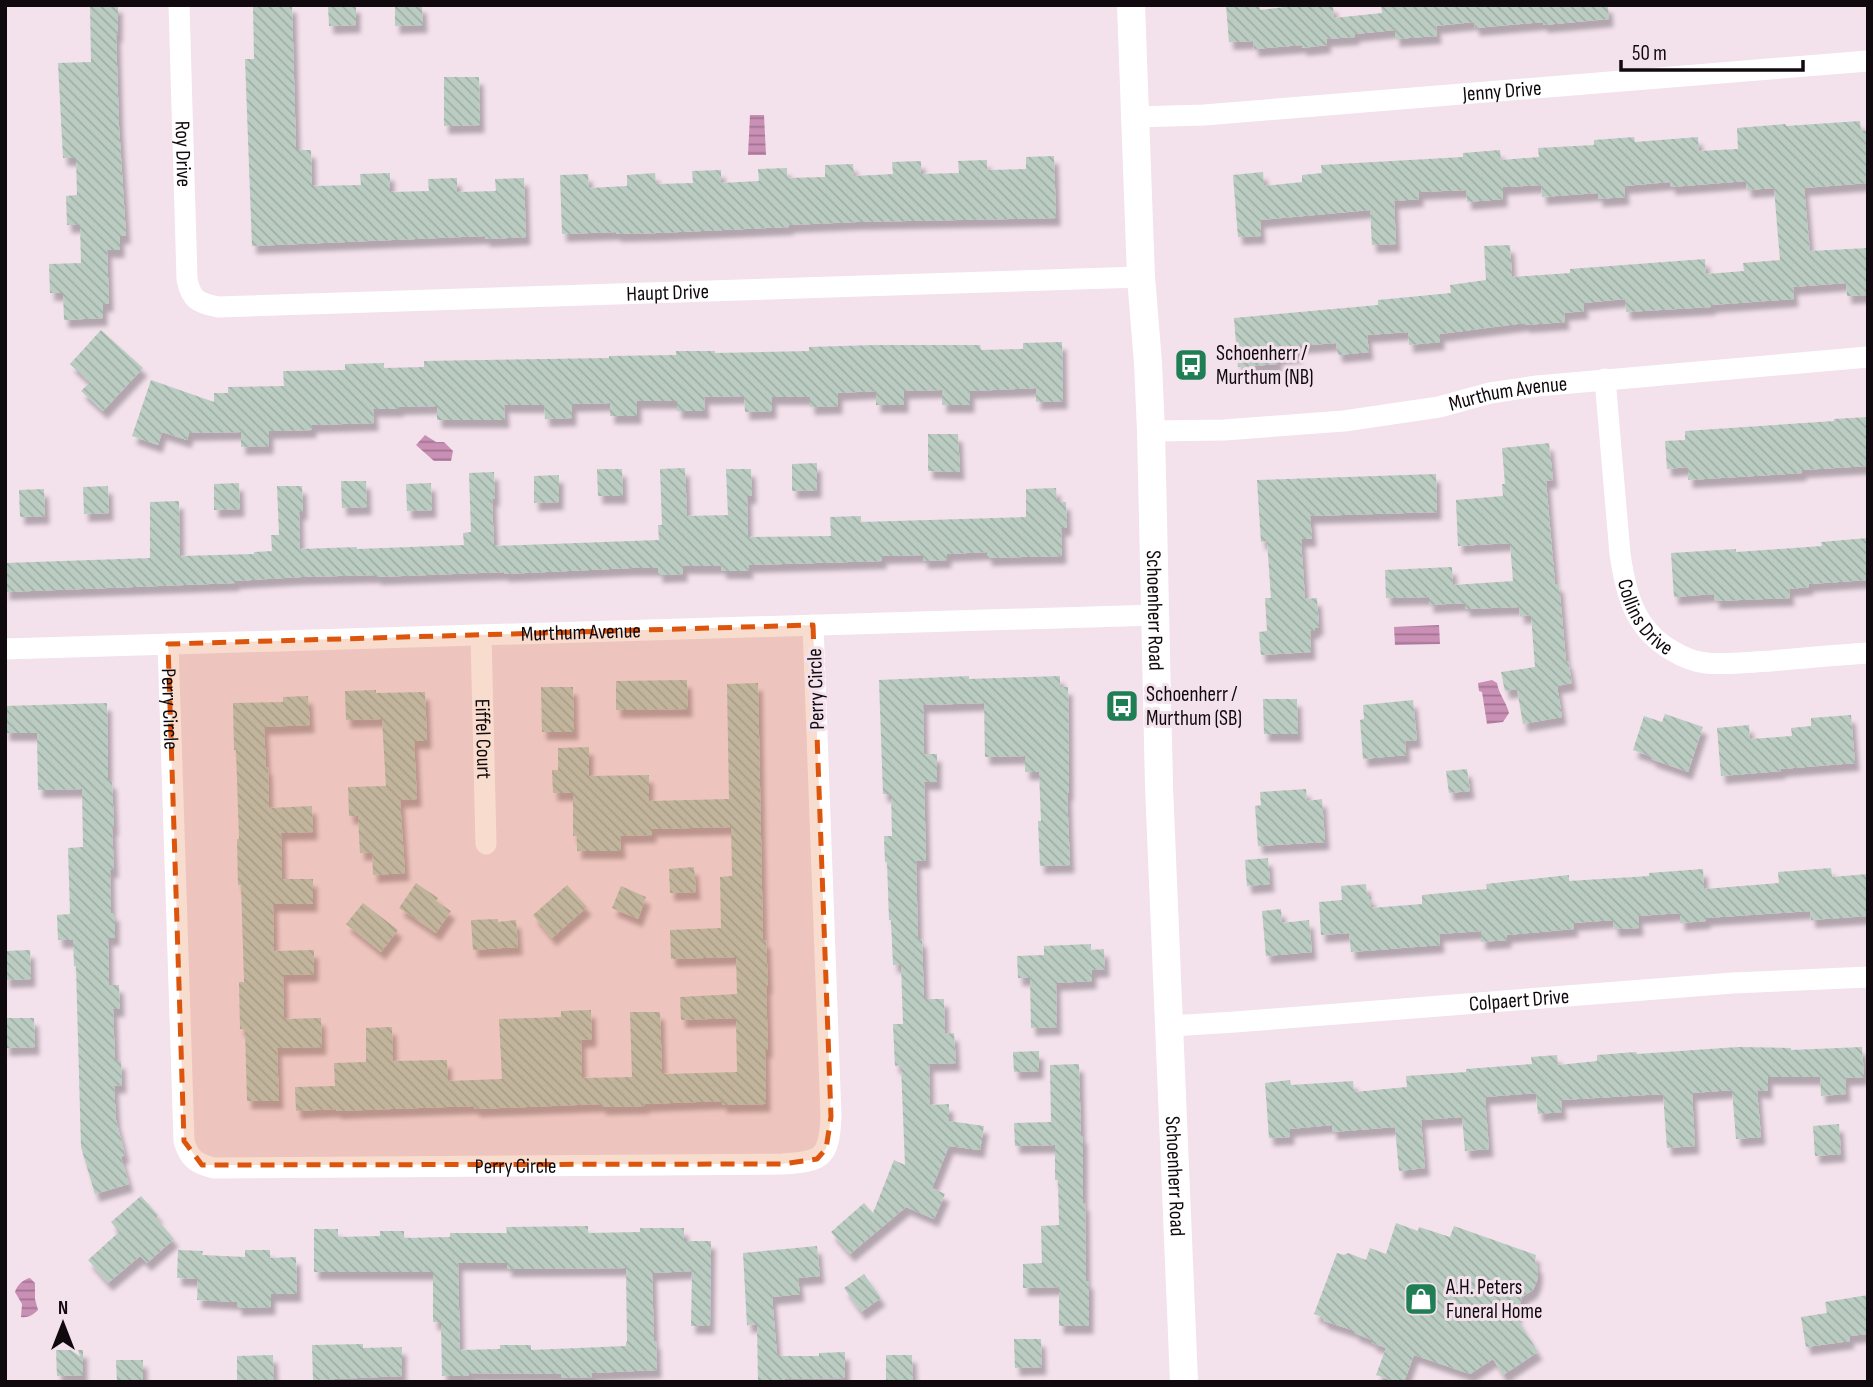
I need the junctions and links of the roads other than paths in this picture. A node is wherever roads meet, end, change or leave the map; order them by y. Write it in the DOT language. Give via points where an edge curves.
graph roads {
  1 [pos="179,5"];
  2 [pos="1131,5"];
  3 [pos="1868,61"];
  4 [pos="1135,117"];
  5 [pos="1141,277"];
  6 [pos="195,300"];
  7 [pos="1868,357"];
  8 [pos="1605,379"];
  9 [pos="1151,431"];
  10 [pos="1156,615"];
  11 [pos="813,625"];
  12 [pos="481,636"];
  13 [pos="168,644"];
  14 [pos="5,649"];
  15 [pos="1868,653"];
  16 [pos="486,844"];
  17 [pos="1868,977"];
  18 [pos="1170,1026"];
  19 [pos="1184,1382"];
  1 -- 6 [label="street, Roy Drive" via="187,279"];
  2 -- 4 [label="main road, Schoenherr Road"];
  3 -- 4 [label="street, Jenny Drive" via="1204,116"];
  4 -- 5 [label="main road, Schoenherr Road"];
  5 -- 6 [label="street, Haupt Drive" via="218,307"];
  5 -- 9 [label="main road, Schoenherr Road"];
  7 -- 8 [label="street, Murthum Avenue"];
  8 -- 9 [label="street, Murthum Avenue" via="1490,393 1439,407 1344,421"];
  8 -- 15 [label="street, Collins Drive" via="1624,579 1630,602 1658,643 1702,663"];
  9 -- 10 [label="main road, Schoenherr Road"];
  10 -- 11 [label="street, Murthum Avenue"];
  10 -- 18 [label="main road, Schoenherr Road"];
  11 -- 12 [label="street, Murthum Avenue"];
  11 -- 13 [label="street, Perry Circle" via="831,1126 826,1149 817,1159 782,1164 214,1168 192,1158 184,1141"];
  12 -- 13 [label="street, Murthum Avenue"];
  12 -- 16 [label="street, Eiffel Court"];
  13 -- 14 [label="street, Murthum Avenue"];
  17 -- 18 [label="street, Colpaert Drive"];
  18 -- 19 [label="main road, Schoenherr Road"];
}
